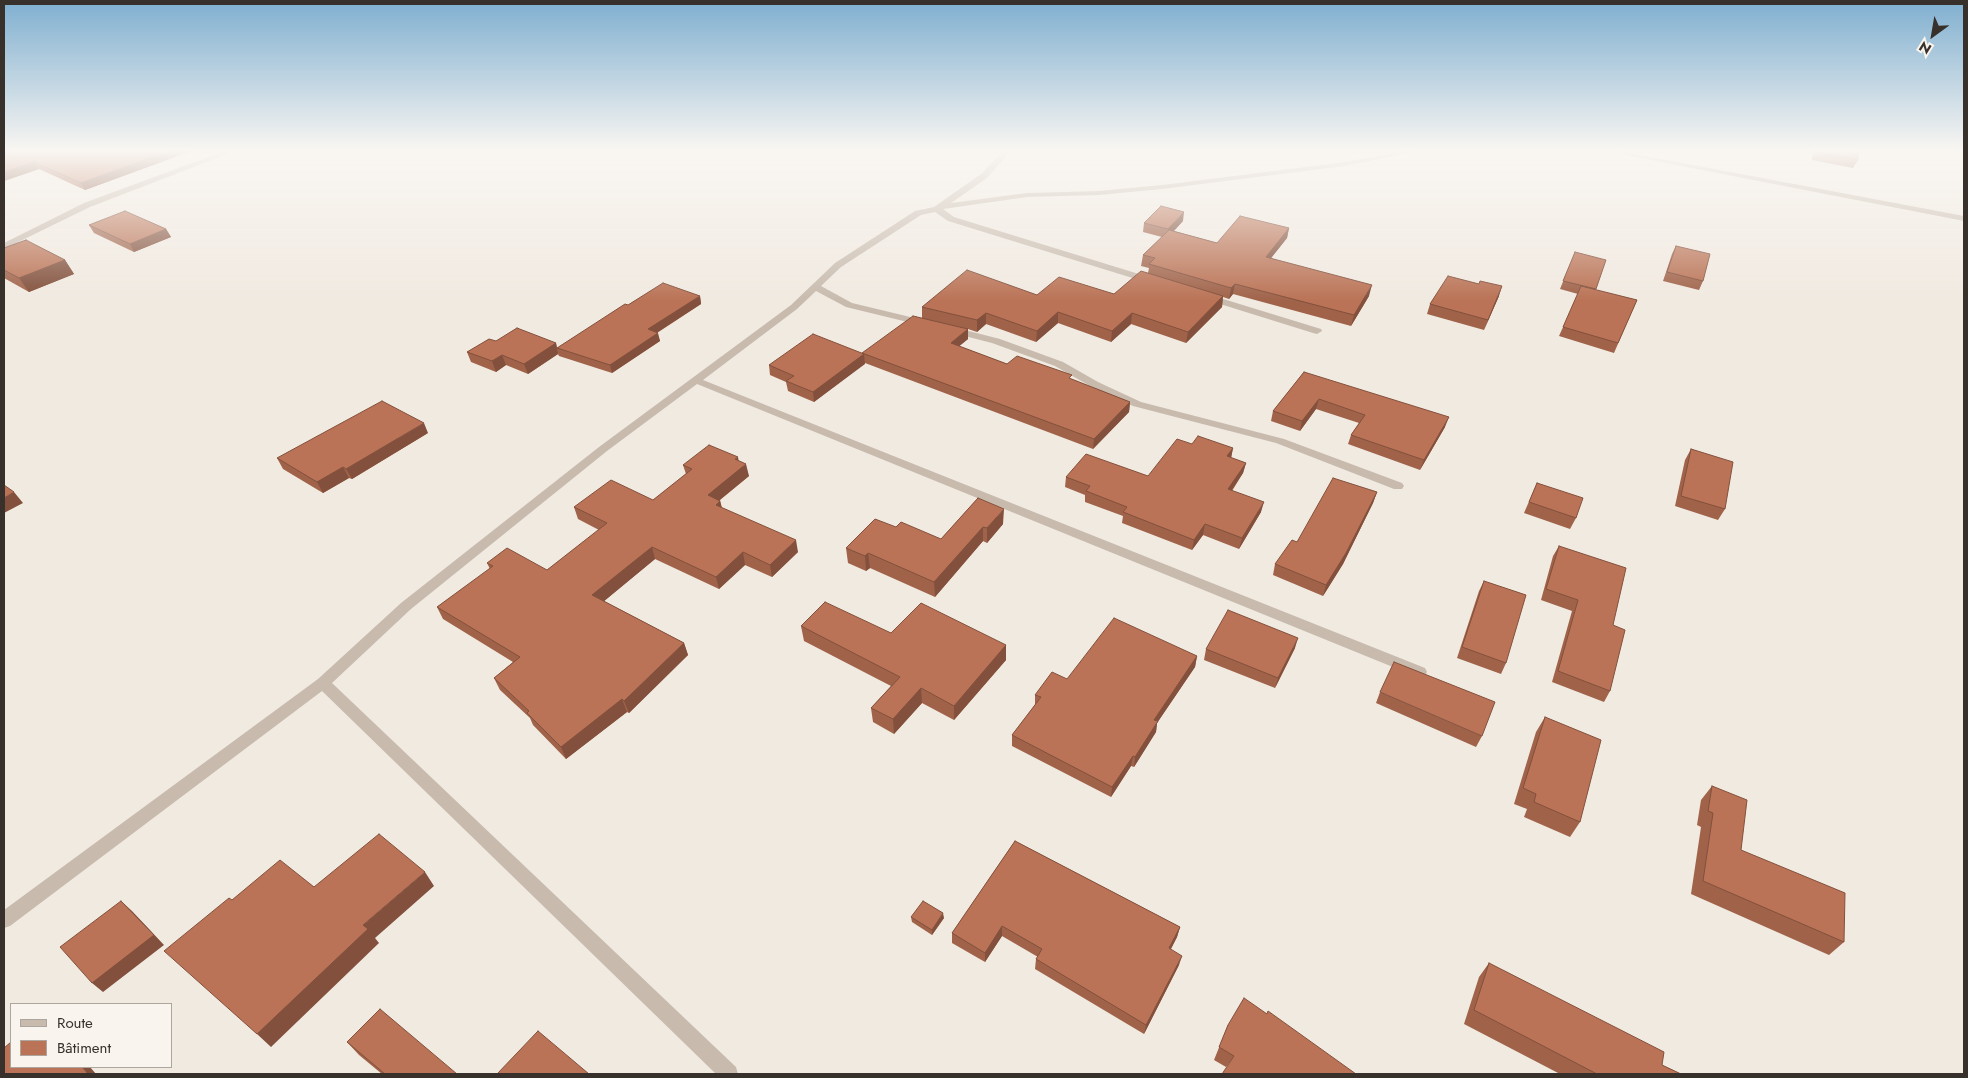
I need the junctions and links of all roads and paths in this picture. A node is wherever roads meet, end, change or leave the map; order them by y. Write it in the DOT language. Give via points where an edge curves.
graph roads {
  1 [pos="100,200"];
  2 [pos="948,200"];
  3 [pos="978,200"];
  4 [pos="1866,200"];
  5 [pos="937,208"];
  6 [pos="1964,219"];
  7 [pos="4,246"];
  8 [pos="1158,282"];
  9 [pos="815,287"];
  10 [pos="1195,294"];
  11 [pos="1317,331"];
  12 [pos="695,380"];
  13 [pos="1398,486"];
  14 [pos="1420,672"];
  15 [pos="323,683"];
  16 [pos="4,920"];
  17 [pos="729,1074"];
  1 -- 7 [label="street"];
  2 -- 5 [label="street"];
  3 -- 5 [label="street"];
  4 -- 6 [label="street"];
  5 -- 8 [label="street" via="951,219"];
  5 -- 9 [label="street" via="918,213 897,226 838,265"];
  9 -- 12 [label="street" via="794,307"];
  9 -- 13 [label="street" via="849,305 996,340 1059,364 1137,404 1280,441"];
  10 -- 11 [label="street"];
  12 -- 14 [label="street"];
  12 -- 15 [label="street" via="406,606"];
  15 -- 16 [label="street"];
  15 -- 17 [label="street"];
}
